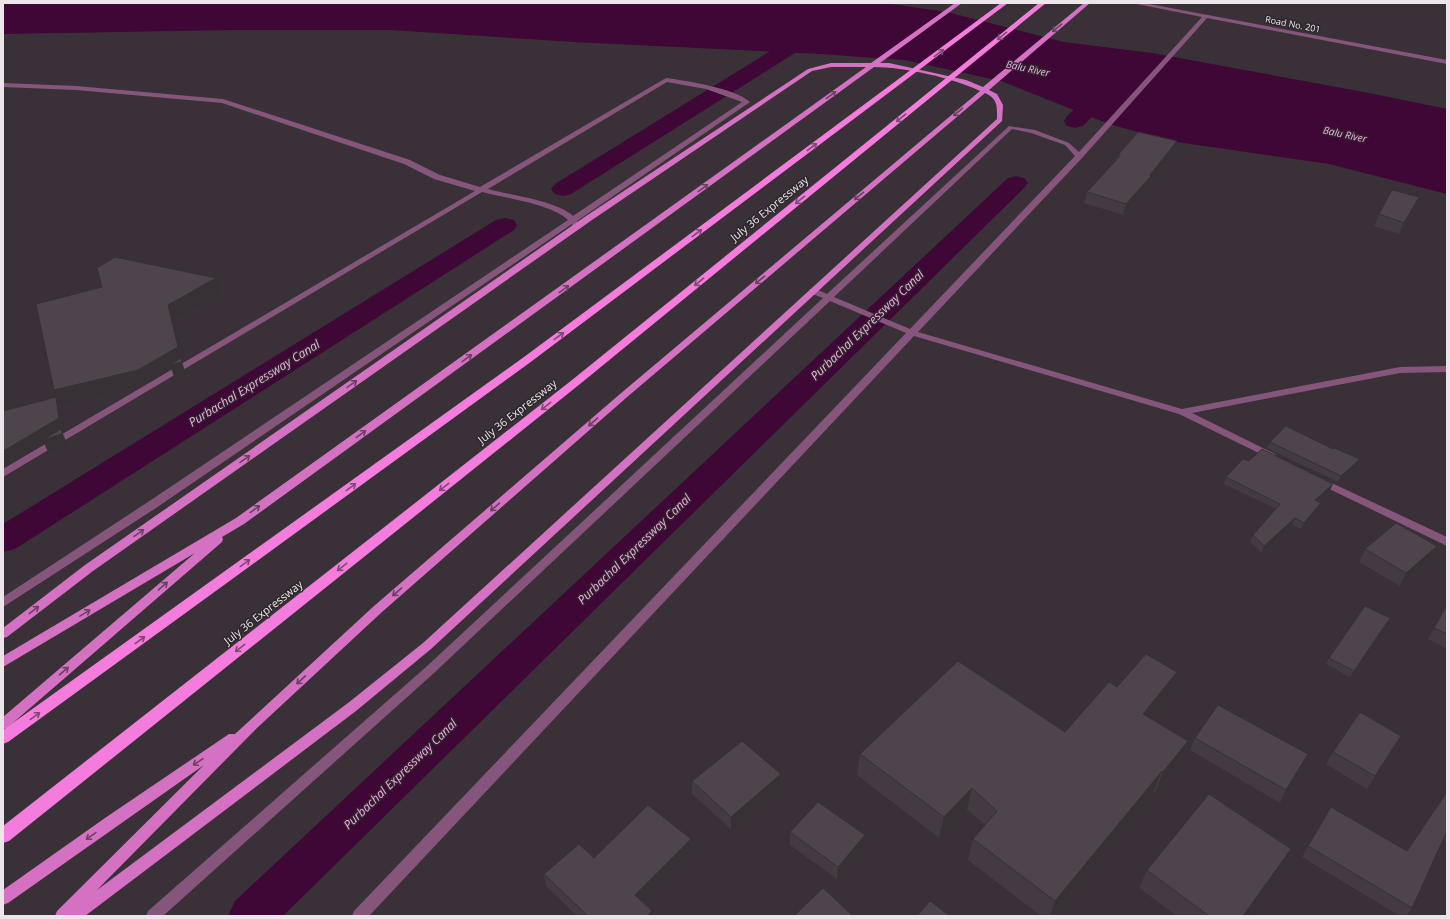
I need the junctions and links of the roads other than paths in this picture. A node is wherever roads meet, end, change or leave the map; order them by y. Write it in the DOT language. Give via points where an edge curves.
graph roads {
  1 [pos="959,3"];
  2 [pos="1005,3"];
  3 [pos="1043,3"];
  4 [pos="1087,3"];
  5 [pos="1136,3"];
  6 [pos="1205,17"];
  7 [pos="1447,62"];
  8 [pos="3,85"];
  9 [pos="1081,154"];
  10 [pos="481,190"];
  11 [pos="575,224"];
  12 [pos="813,291"];
  13 [pos="828,297"];
  14 [pos="912,333"];
  15 [pos="1447,369"];
  16 [pos="1182,412"];
  17 [pos="1282,462"];
  18 [pos="3,474"];
  19 [pos="1311,476"];
  20 [pos="240,521"];
  21 [pos="1447,542"];
  22 [pos="3,603"];
  23 [pos="3,634"];
  24 [pos="3,662"];
  25 [pos="3,724"];
  26 [pos="253,724"];
  27 [pos="3,738"];
  28 [pos="3,836"];
  29 [pos="3,898"];
  30 [pos="62,916"];
  31 [pos="74,916"];
  32 [pos="153,916"];
  33 [pos="359,916"];
  20 -- 1 [label="main road, one-way"];
  27 -- 2 [label="highway, July 36 Expressway, one-way" via="528,360"];
  3 -- 28 [label="highway, July 36 Expressway, one-way" via="576,382"];
  4 -- 26 [label="main road, one-way" via="623,396 378,609"];
  5 -- 6 [label="street, Road No. 201"];
  6 -- 7 [label="street, Road No. 201"];
  6 -- 9 [label="street"];
  8 -- 10 [label="street" via="76,88 223,101 407,162 437,177"];
  9 -- 13 [label="street" via="1067,144 1033,131 1011,127"];
  9 -- 14 [label="street"];
  10 -- 11 [label="street" via="552,207 562,211"];
  10 -- 11 [label="street" via="666,80 687,82 747,102"];
  10 -- 18 [label="street"];
  11 -- 12 [label="main road" via="810,70 831,65 889,65 964,81 995,95 1000,105 1000,120"];
  11 -- 22 [label="street"];
  23 -- 11 [label="main road, one-way" via="89,568"];
  12 -- 13 [label="street"];
  12 -- 31 [label="main road" via="427,646 352,708"];
  13 -- 14 [label="street"];
  13 -- 32 [label="street" via="430,670"];
  14 -- 16 [label="street"];
  14 -- 33 [label="street"];
  15 -- 16 [label="street" via="1400,370"];
  16 -- 17 [label="street"];
  19 -- 21 [label="street"];
  24 -- 20 [label="main road, one-way"];
  25 -- 20 [label="main road, one-way"];
  26 -- 29 [label="main road, one-way"];
  26 -- 30 [label="main road"];
}
